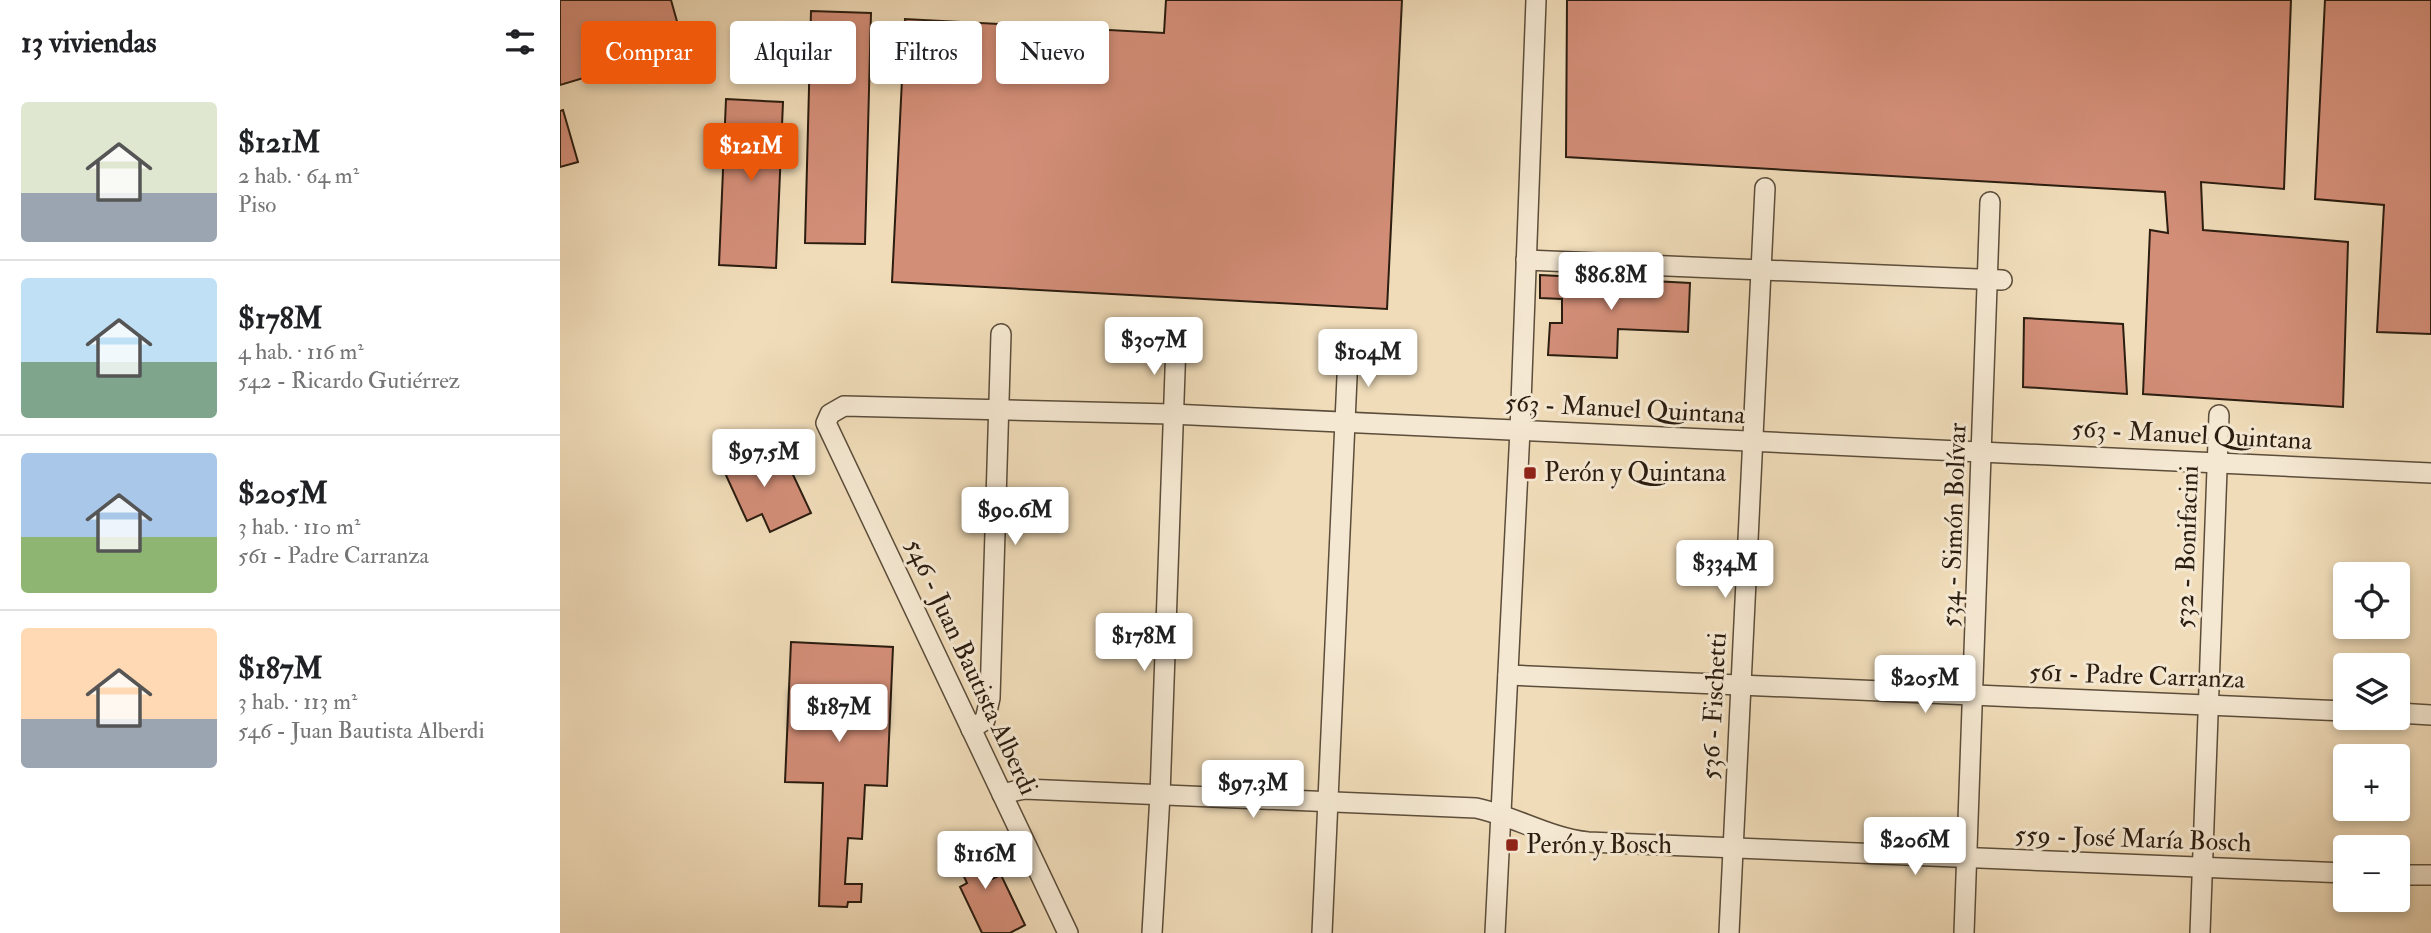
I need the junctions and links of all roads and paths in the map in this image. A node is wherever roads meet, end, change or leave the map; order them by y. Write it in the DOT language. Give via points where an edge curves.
graph roads {
  1 [pos="1536,0"];
  2 [pos="1765,188"];
  3 [pos="1990,202"];
  4 [pos="1526,260"];
  5 [pos="1760,270"];
  6 [pos="1995,280"];
  7 [pos="1001,334"];
  8 [pos="1176,343"];
  9 [pos="1348,355"];
  10 [pos="1000,411"];
  11 [pos="1171,414"];
  12 [pos="2219,415"];
  13 [pos="826,423"];
  14 [pos="1347,423"];
  15 [pos="1520,430"];
  16 [pos="1752,441"];
  17 [pos="1984,452"];
  18 [pos="2217,462"];
  19 [pos="2431,473"];
  20 [pos="1508,676"];
  21 [pos="1742,686"];
  22 [pos="1973,697"];
  23 [pos="2208,705"];
  24 [pos="2333,710"];
  25 [pos="2410,714"];
  26 [pos="2431,715"];
  27 [pos="971,729"];
  28 [pos="1002,794"];
  29 [pos="1160,795"];
  30 [pos="1330,804"];
  31 [pos="1499,813"];
  32 [pos="1734,849"];
  33 [pos="1967,859"];
  34 [pos="2202,869"];
  35 [pos="2333,873"];
  36 [pos="2410,875"];
  37 [pos="2431,876"];
  38 [pos="1068,933"];
  39 [pos="1152,933"];
  40 [pos="1322,933"];
  41 [pos="1495,933"];
  42 [pos="1729,933"];
  43 [pos="1964,933"];
  44 [pos="2200,933"];
  1 -- 4 [label="street"];
  2 -- 5 [label="street, 536 - Fischetti"];
  3 -- 6 [label="street, 534 - Simón Bolívar"];
  4 -- 5 [label="street"];
  4 -- 15 [label="street"];
  5 -- 6 [label="street"];
  5 -- 16 [label="street, 536 - Fischetti"];
  6 -- 17 [label="street, 534 - Simón Bolívar"];
  7 -- 10 [label="street"];
  8 -- 11 [label="street"];
  9 -- 14 [label="street"];
  10 -- 11 [label="street, 563 - Manuel Quintana"];
  10 -- 13 [label="street, 563 - Manuel Quintana" via="844,406 830,414"];
  10 -- 27 [label="street" via="990,698 985,720"];
  11 -- 14 [label="street, 563 - Manuel Quintana"];
  11 -- 29 [label="street"];
  12 -- 18 [label="street, 532 - Bonifacini"];
  13 -- 27 [label="street, 546 - Juan Bautista Alberdi"];
  14 -- 15 [label="street, 563 - Manuel Quintana"];
  14 -- 30 [label="street"];
  15 -- 16 [label="street, 563 - Manuel Quintana"];
  15 -- 20 [label="street"];
  16 -- 17 [label="street, 563 - Manuel Quintana"];
  16 -- 21 [label="street, 536 - Fischetti"];
  17 -- 18 [label="street, 563 - Manuel Quintana"];
  17 -- 22 [label="street, 534 - Simón Bolívar"];
  18 -- 19 [label="street, 563 - Manuel Quintana"];
  18 -- 23 [label="street, 532 - Bonifacini"];
  20 -- 21 [label="street, 561 - Padre Carranza"];
  20 -- 31 [label="street"];
  21 -- 22 [label="street, 561 - Padre Carranza"];
  21 -- 32 [label="street, 536 - Fischetti"];
  22 -- 23 [label="street, 561 - Padre Carranza"];
  22 -- 33 [label="street, 534 - Simón Bolívar"];
  23 -- 24 [label="street, 561 - Padre Carranza"];
  23 -- 34 [label="street, 532 - Bonifacini"];
  25 -- 26 [label="street"];
  27 -- 28 [label="street, 546 - Juan Bautista Alberdi"];
  28 -- 29 [label="street, 559 - José María Bosch" via="1024,789"];
  28 -- 38 [label="street, 546 - Juan Bautista Alberdi"];
  29 -- 30 [label="street, 559 - José María Bosch"];
  29 -- 39 [label="street"];
  30 -- 31 [label="street, 559 - José María Bosch" via="1476,808"];
  30 -- 40 [label="street"];
  31 -- 32 [label="street, 559 - José María Bosch" via="1577,841"];
  31 -- 41 [label="street"];
  32 -- 33 [label="street, 559 - José María Bosch"];
  32 -- 42 [label="street, 536 - Fischetti"];
  33 -- 34 [label="street, 559 - José María Bosch"];
  33 -- 43 [label="street, 534 - Simón Bolívar"];
  34 -- 35 [label="street, 559 - José María Bosch"];
  34 -- 44 [label="street, 532 - Bonifacini"];
  36 -- 37 [label="street"];
}
